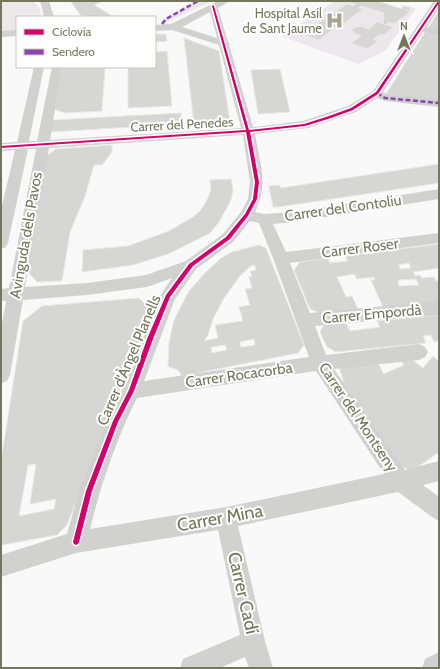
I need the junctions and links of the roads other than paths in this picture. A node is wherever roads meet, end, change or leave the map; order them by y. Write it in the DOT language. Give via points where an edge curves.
graph roads {
  1 [pos="44,1"];
  2 [pos="53,1"];
  3 [pos="225,1"];
  4 [pos="213,6"];
  5 [pos="437,6"];
  6 [pos="58,11"];
  7 [pos="49,16"];
  8 [pos="174,27"];
  9 [pos="156,28"];
  10 [pos="421,28"];
  11 [pos="16,33"];
  12 [pos="439,33"];
  13 [pos="1,34"];
  14 [pos="224,44"];
  15 [pos="39,68"];
  16 [pos="57,68"];
  17 [pos="380,89"];
  18 [pos="439,103"];
  19 [pos="248,131"];
  20 [pos="43,143"];
  21 [pos="21,145"];
  22 [pos="1,146"];
  23 [pos="439,194"];
  24 [pos="255,217"];
  25 [pos="439,238"];
  26 [pos="1,243"];
  27 [pos="281,258"];
  28 [pos="191,265"];
  29 [pos="8,295"];
  30 [pos="439,308"];
  31 [pos="305,320"];
  32 [pos="419,352"];
  33 [pos="320,363"];
  34 [pos="1,374"];
  35 [pos="131,391"];
  36 [pos="439,471"];
  37 [pos="401,481"];
  38 [pos="439,510"];
  39 [pos="226,518"];
  40 [pos="76,542"];
  41 [pos="1,566"];
  42 [pos="253,641"];
  43 [pos="439,664"];
  44 [pos="192,668"];
  45 [pos="261,668"];
  46 [pos="434,668"];
  1 -- 7 [label="street"];
  2 -- 6 [label="street"];
  3 -- 4 [label="street"];
  4 -- 8 [label="street"];
  4 -- 14 [label="street, Carrer d'Àngel Planells"];
  5 -- 10 [label="street"];
  8 -- 9 [label="street"];
  8 -- 14 [label="street"];
  10 -- 12 [label="street"];
  10 -- 17 [label="street"];
  11 -- 13 [label="street"];
  14 -- 19 [label="street, Carrer d'Àngel Planells"];
  15 -- 21 [label="street, Avinguda dels Pavos"];
  16 -- 20 [label="street, Avinguda dels Pavos"];
  17 -- 18 [label="street" via="385,98"];
  17 -- 19 [label="street, Carrer del Penedes" via="352,110 330,117 304,125"];
  19 -- 20 [label="street, Carrer del Penedes"];
  19 -- 24 [label="street, Carrer d'Àngel Planells" via="257,182"];
  20 -- 21 [label="street"];
  20 -- 29 [label="street, Avinguda dels Pavos"];
  21 -- 22 [label="street"];
  21 -- 26 [label="street, Avinguda dels Pavos"];
  23 -- 24 [label="street, Carrer del Contoliu" via="294,217"];
  24 -- 27 [label="street, Carrer del Montseny"];
  24 -- 28 [label="street, Carrer d'Àngel Planells"];
  25 -- 27 [label="street, Carrer Roser"];
  27 -- 31 [label="street, Carrer del Montseny"];
  28 -- 29 [label="street" via="147,281"];
  28 -- 35 [label="street, Carrer d'Àngel Planells" via="168,296"];
  29 -- 34 [label="street, Avinguda dels Pavos"];
  30 -- 31 [label="street, Carrer Empordà"];
  31 -- 33 [label="street, Carrer del Montseny"];
  32 -- 33 [label="street, Carrer Rocacorba"];
  33 -- 35 [label="street, Carrer Rocacorba"];
  33 -- 37 [label="street, Carrer del Montseny"];
  35 -- 40 [label="street, Carrer d'Àngel Planells" via="116,421 89,491"];
  36 -- 37 [label="street, Carrer Mina"];
  37 -- 38 [label="street, Carrer del Montseny"];
  37 -- 39 [label="street, Carrer Mina"];
  39 -- 40 [label="street, Carrer Mina"];
  39 -- 42 [label="street, Carrer Cadí"];
  40 -- 41 [label="street, Carrer Mina"];
  42 -- 44 [label="street"];
  42 -- 45 [label="street, Carrer Cadí"];
  43 -- 46 [label="street"];
}
